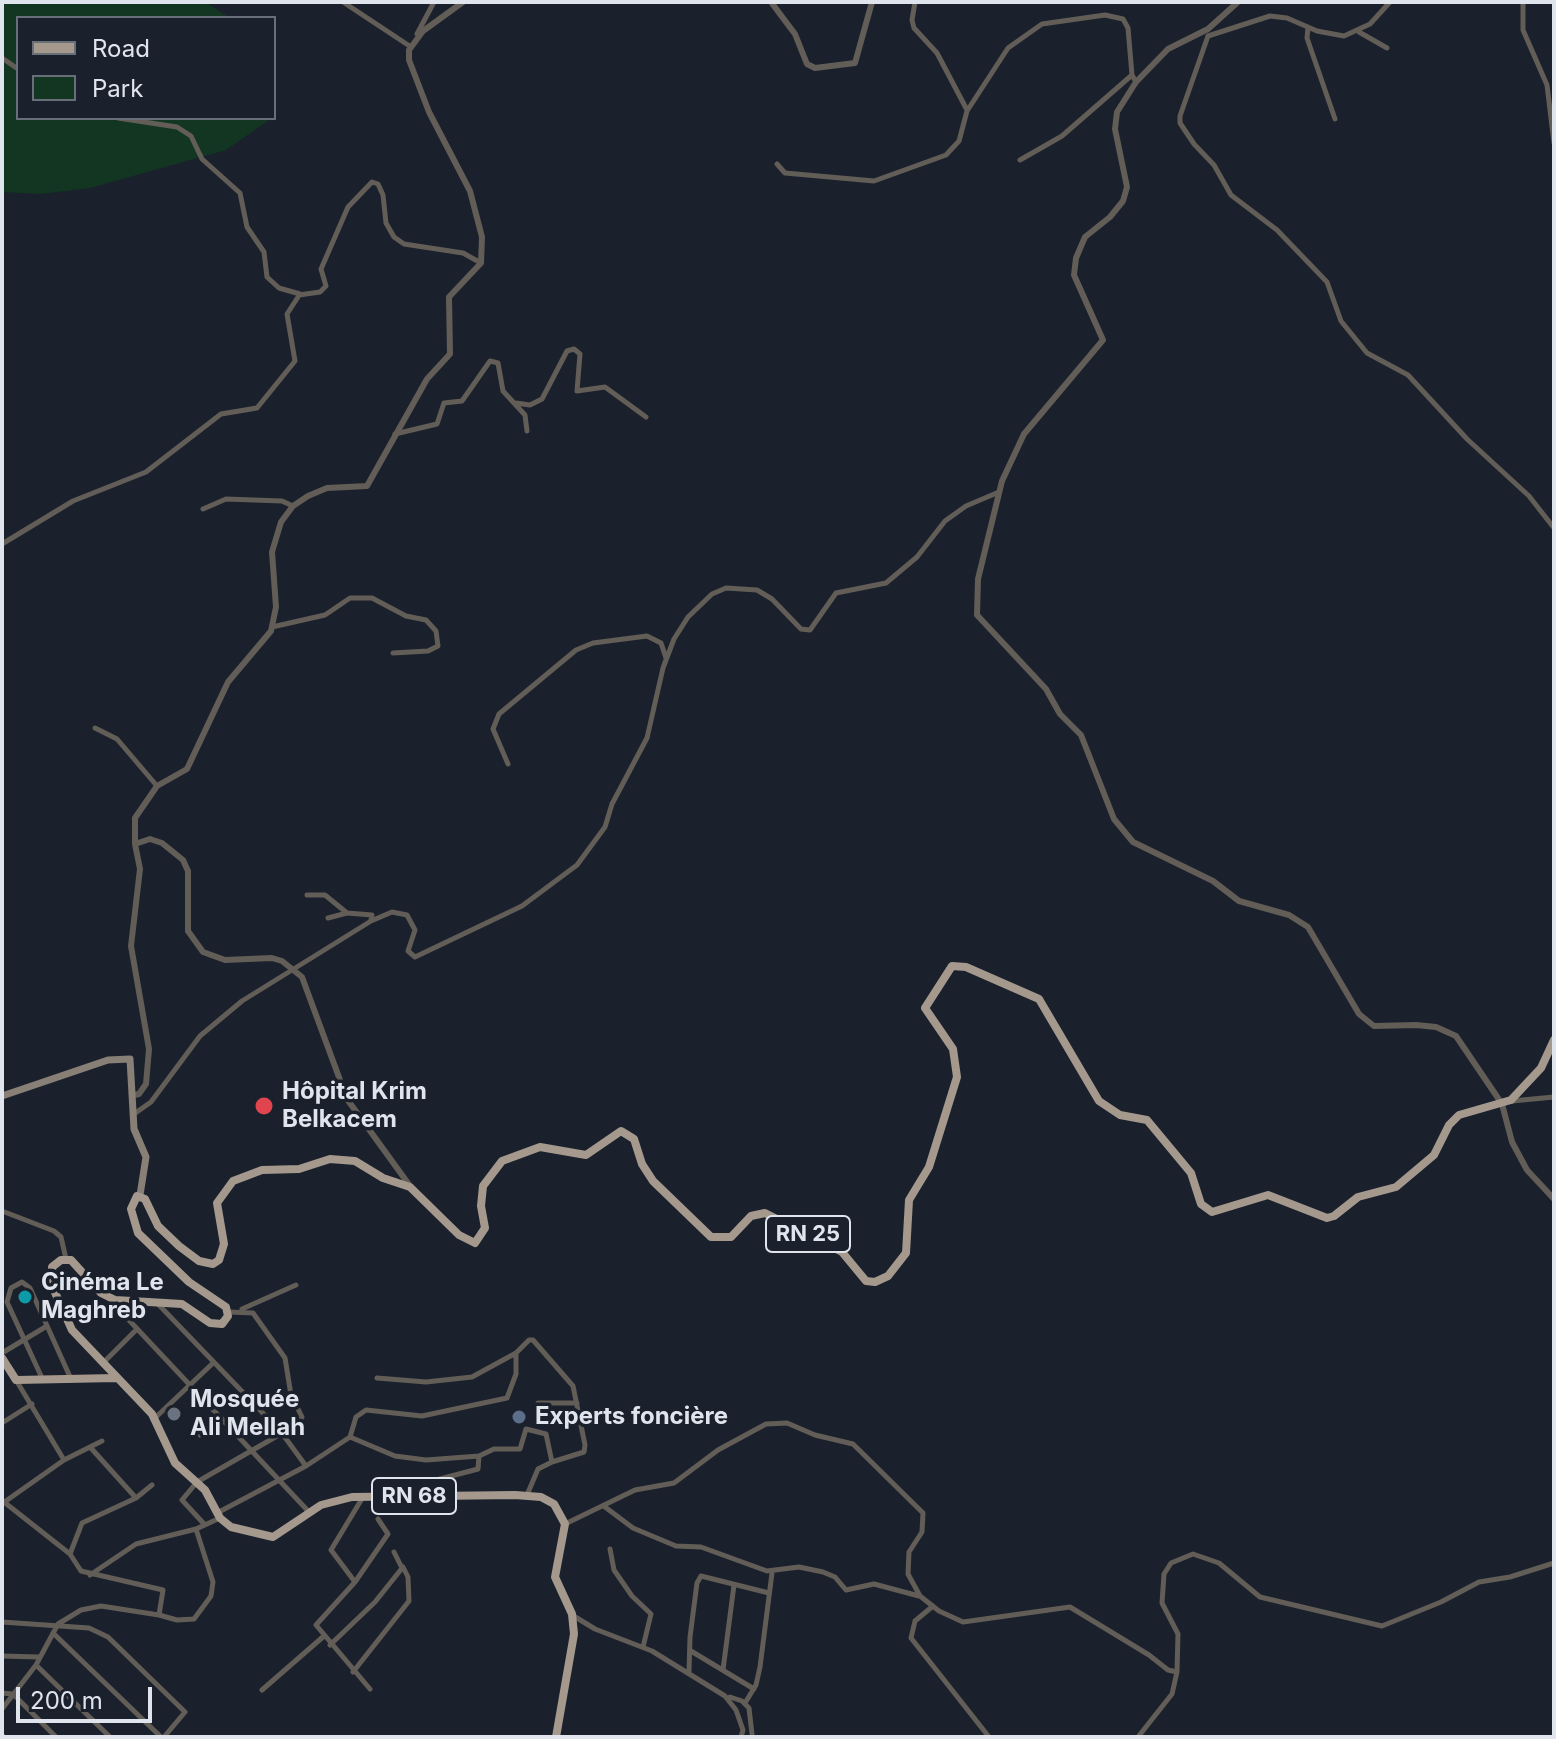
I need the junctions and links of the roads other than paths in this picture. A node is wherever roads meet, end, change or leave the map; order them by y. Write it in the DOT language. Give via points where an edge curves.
graph roads {
  1 [pos="343,2"];
  2 [pos="434,2"];
  3 [pos="463,2"];
  4 [pos="771,2"];
  5 [pos="872,2"];
  6 [pos="915,2"];
  7 [pos="1238,2"];
  8 [pos="1390,2"];
  9 [pos="1523,2"];
  10 [pos="1308,27"];
  11 [pos="1359,32"];
  12 [pos="1199,34"];
  13 [pos="1208,36"];
  14 [pos="412,45"];
  15 [pos="1387,48"];
  16 [pos="1134,78"];
  17 [pos="967,111"];
  18 [pos="1335,119"];
  19 [pos="131,120"];
  20 [pos="1554,143"];
  21 [pos="1020,160"];
  22 [pos="777,164"];
  23 [pos="481,263"];
  24 [pos="299,295"];
  25 [pos="515,403"];
  26 [pos="646,417"];
  27 [pos="527,431"];
  28 [pos="394,434"];
  29 [pos="999,492"];
  30 [pos="293,506"];
  31 [pos="203,509"];
  32 [pos="1554,528"];
  33 [pos="2,544"];
  34 [pos="272,627"];
  35 [pos="393,653"];
  36 [pos="667,659"];
  37 [pos="95,728"];
  38 [pos="508,764"];
  39 [pos="157,786"];
  40 [pos="135,844"];
  41 [pos="307,895"];
  42 [pos="347,913"];
  43 [pos="328,918"];
  44 [pos="371,921"];
  45 [pos="292,968"];
  46 [pos="1554,1040"];
  47 [pos="134,1095"];
  48 [pos="2,1096"];
  49 [pos="1554,1097"];
  50 [pos="1504,1103"];
  51 [pos="134,1114"];
  52 [pos="410,1187"];
  53 [pos="140,1195"];
  54 [pos="1554,1199"];
  55 [pos="2,1211"];
  56 [pos="66,1259"];
  57 [pos="296,1285"];
  58 [pos="108,1297"];
  59 [pos="157,1303"];
  60 [pos="241,1310"];
  61 [pos="229,1312"];
  62 [pos="47,1326"];
  63 [pos="137,1329"];
  64 [pos="25,1339"];
  65 [pos="516,1353"];
  66 [pos="2,1356"];
  67 [pos="102,1364"];
  68 [pos="212,1364"];
  69 [pos="116,1378"];
  70 [pos="377,1378"];
  71 [pos="43,1379"];
  72 [pos="71,1379"];
  73 [pos="16,1380"];
  74 [pos="190,1385"];
  75 [pos="538,1403"];
  76 [pos="577,1403"];
  77 [pos="32,1404"];
  78 [pos="154,1418"];
  79 [pos="222,1419"];
  80 [pos="2,1423"];
  81 [pos="281,1432"];
  82 [pos="200,1435"];
  83 [pos="350,1437"];
  84 [pos="102,1441"];
  85 [pos="90,1447"];
  86 [pos="253,1450"];
  87 [pos="479,1456"];
  88 [pos="64,1460"];
  89 [pos="552,1462"];
  90 [pos="306,1466"];
  91 [pos="282,1481"];
  92 [pos="197,1482"];
  93 [pos="152,1485"];
  94 [pos="527,1495"];
  95 [pos="363,1496"];
  96 [pos="423,1496"];
  97 [pos="136,1498"];
  98 [pos="3,1503"];
  99 [pos="605,1507"];
  100 [pos="309,1512"];
  101 [pos="219,1516"];
  102 [pos="378,1519"];
  103 [pos="565,1524"];
  104 [pos="205,1525"];
  105 [pos="196,1529"];
  106 [pos="610,1549"];
  107 [pos="394,1552"];
  108 [pos="70,1554"];
  109 [pos="1554,1563"];
  110 [pos="401,1566"];
  111 [pos="772,1572"];
  112 [pos="89,1575"];
  113 [pos="355,1582"];
  114 [pos="734,1585"];
  115 [pos="769,1593"];
  116 [pos="920,1596"];
  117 [pos="933,1606"];
  118 [pos="572,1614"];
  119 [pos="159,1615"];
  120 [pos="2,1622"];
  121 [pos="58,1624"];
  122 [pos="53,1633"];
  123 [pos="324,1636"];
  124 [pos="330,1645"];
  125 [pos="643,1647"];
  126 [pos="691,1651"];
  127 [pos="2,1656"];
  128 [pos="39,1657"];
  129 [pos="36,1665"];
  130 [pos="723,1670"];
  131 [pos="353,1672"];
  132 [pos="689,1672"];
  133 [pos="1177,1672"];
  134 [pos="370,1689"];
  135 [pos="754,1689"];
  136 [pos="262,1690"];
  137 [pos="2,1693"];
  138 [pos="13,1694"];
  139 [pos="725,1696"];
  140 [pos="745,1703"];
  141 [pos="2,1709"];
  142 [pos="752,1734"];
  143 [pos="56,1737"];
  144 [pos="110,1737"];
  145 [pos="163,1737"];
  146 [pos="556,1737"];
  147 [pos="741,1737"];
  148 [pos="989,1737"];
  149 [pos="1138,1737"];
  1 -- 14 [label="street"];
  2 -- 14 [label="street"];
  3 -- 14 [label="street"];
  4 -- 5 [label="street" via="795,34 807,64 815,68 855,63"];
  6 -- 17 [label="street" via="914,28 937,53"];
  7 -- 12 [label="street"];
  8 -- 11 [label="street"];
  9 -- 20 [label="street" via="1523,30 1547,85"];
  10 -- 11 [label="street" via="1344,36"];
  10 -- 13 [label="street" via="1270,16"];
  10 -- 18 [label="street" via="1307,38"];
  11 -- 15 [label="street"];
  12 -- 13 [label="street"];
  12 -- 16 [label="street" via="1168,49"];
  13 -- 32 [label="street" via="1180,116 1182,127 1231,195 1277,230 1327,282 1341,321 1367,353 1408,375 1529,496"];
  14 -- 23 [label="street" via="409,60 418,87 470,191 482,237"];
  16 -- 17 [label="street" via="1128,28 1120,17 1069,18 1042,24 1008,48"];
  16 -- 21 [label="street" via="1062,136"];
  16 -- 29 [label="street" via="1115,121 1127,187 1123,201 1090,230 1076,258 1074,275 1103,340 1024,434"];
  17 -- 22 [label="street" via="959,141 946,155 874,181 785,173"];
  19 -- 24 [label="street" via="177,127 191,136 202,159 240,193 247,227 264,252 267,277"];
  23 -- 24 [label="street" via="463,253 404,244 394,237 386,223 383,195 372,182 348,207 321,269 326,286"];
  23 -- 28 [label="street" via="449,297 450,354 427,379"];
  24 -- 33 [label="street" via="287,314 295,361 263,403 221,414 146,472 73,501"];
  25 -- 26 [label="street" via="530,405 542,399 567,351 574,349 580,354 577,391 605,387"];
  25 -- 27 [label="street" via="525,415"];
  25 -- 28 [label="street" via="503,391 498,363 490,361 462,401 444,403 437,424"];
  28 -- 30 [label="street" via="367,486 327,488"];
  29 -- 36 [label="street" via="945,521 917,557 886,583 836,593 810,630 801,629 757,590 726,588 688,617"];
  29 -- 50 [label="street" via="978,579 977,615 1081,735 1114,819 1133,842 1213,881 1239,901 1289,915 1308,927 1359,1014 1374,1026 1436,1027 1456,1036"];
  30 -- 31 [label="street" via="226,499"];
  30 -- 34 [label="street" via="274,540"];
  34 -- 35 [label="street" via="325,615 350,598 372,598 426,620 436,631 438,646"];
  34 -- 39 [label="street" via="228,682 187,769"];
  36 -- 38 [label="street" via="661,643 647,636 576,650 494,722"];
  36 -- 44 [label="street" via="647,738 605,827 577,865 522,906 415,957 408,951 415,930 407,915 392,912"];
  37 -- 39 [label="street" via="117,739"];
  39 -- 40 [label="street" via="135,818"];
  40 -- 45 [label="street" via="150,839 183,860 188,871 188,931 203,952 225,960 272,958"];
  40 -- 47 [label="street" via="140,869 131,946 149,1049 146,1084"];
  41 -- 42 [label="street" via="325,895"];
  42 -- 43 [label="street"];
  42 -- 44 [label="street" via="372,915"];
  44 -- 45 [label="street"];
  45 -- 51 [label="street" via="200,1036 151,1102"];
  45 -- 52 [label="street" via="309,988 347,1099"];
  46 -- 50 [label="main road, RN 25" via="1541,1068"];
  47 -- 48 [label="main road" via="133,1064 122,1057"];
  47 -- 51 [label="main road"];
  49 -- 50 [label="street"];
  50 -- 52 [label="main road, RN 25" via="1459,1115 1434,1155 1406,1179 1388,1191 1358,1197 1334,1216 1319,1217 1268,1195 1212,1212 1201,1204 1191,1173 1147,1120 1120,1115 1099,1101 1039,999 958,966 949,969 925,1008 953,1049 957,1077 929,1167 909,1200 906,1253 888,1276 875,1282 866,1281 842,1252 765,1213 751,1216 731,1237 711,1237 653,1181 634,1139 621,1131 586,1155 540,1147 502,1161 483,1186 485,1228 475,1243 459,1235"];
  50 -- 54 [label="street" via="1512,1142 1527,1170"];
  51 -- 53 [label="main road" via="134,1129 146,1157"];
  52 -- 53 [label="main road, RN 25" via="343,1159 262,1170 233,1181 217,1203 224,1244 213,1264 179,1246 158,1226"];
  53 -- 61 [label="main road" via="131,1209 138,1233"];
  55 -- 56 [label="street" via="54,1231 61,1237"];
  56 -- 58 [label="main road"];
  56 -- 67 [label="main road" via="52,1267 53,1288 72,1330"];
  57 -- 60 [label="street"];
  58 -- 59 [label="main road"];
  58 -- 63 [label="street"];
  59 -- 61 [label="main road" via="182,1304 216,1325 226,1321"];
  59 -- 68 [label="street"];
  60 -- 61 [label="street"];
  60 -- 81 [label="street" via="253,1313 287,1363 291,1395 302,1417"];
  62 -- 64 [label="street"];
  62 -- 64 [label="street" via="30,1288 15,1284 7,1302"];
  62 -- 72 [label="street"];
  63 -- 67 [label="street"];
  63 -- 74 [label="street"];
  64 -- 66 [label="street"];
  64 -- 71 [label="street"];
  65 -- 70 [label="street" via="472,1377 426,1382"];
  65 -- 76 [label="street" via="529,1340 539,1344 573,1386"];
  65 -- 83 [label="street" via="514,1385 507,1398 422,1416 366,1410 356,1417"];
  66 -- 73 [label="main road"];
  67 -- 69 [label="main road"];
  68 -- 74 [label="street"];
  68 -- 81 [label="street"];
  69 -- 72 [label="main road"];
  69 -- 78 [label="main road"];
  71 -- 72 [label="main road"];
  71 -- 73 [label="main road"];
  73 -- 77 [label="street"];
  74 -- 78 [label="street"];
  74 -- 79 [label="street"];
  75 -- 76 [label="street"];
  76 -- 89 [label="street" via="584,1452"];
  77 -- 80 [label="street"];
  77 -- 88 [label="street"];
  78 -- 92 [label="main road" via="175,1463"];
  79 -- 82 [label="street"];
  79 -- 86 [label="street"];
  81 -- 86 [label="street"];
  81 -- 90 [label="street"];
  83 -- 87 [label="street" via="395,1456"];
  83 -- 90 [label="street"];
  84 -- 85 [label="street"];
  85 -- 88 [label="street"];
  85 -- 97 [label="street"];
  86 -- 91 [label="street"];
  86 -- 92 [label="street"];
  87 -- 89 [label="street" via="494,1449 520,1449 526,1429 546,1434"];
  87 -- 96 [label="street" via="475,1471 436,1480"];
  88 -- 98 [label="street"];
  89 -- 94 [label="street" via="538,1469"];
  90 -- 91 [label="street"];
  91 -- 100 [label="street"];
  91 -- 101 [label="street"];
  92 -- 101 [label="main road"];
  92 -- 104 [label="street" via="182,1500"];
  93 -- 97 [label="street"];
  94 -- 96 [label="main road, RN 68"];
  94 -- 103 [label="main road" via="554,1504"];
  95 -- 96 [label="main road, RN 68"];
  95 -- 100 [label="main road, RN 68" via="334,1500"];
  95 -- 113 [label="street" via="331,1550"];
  97 -- 108 [label="street" via="82,1523"];
  98 -- 108 [label="street"];
  99 -- 103 [label="street"];
  99 -- 111 [label="street" via="662,1541 701,1547"];
  99 -- 116 [label="street" via="635,1490 674,1483 718,1450 766,1424 787,1423 853,1444 923,1513 922,1532 907,1564"];
  100 -- 101 [label="main road, RN 68" via="273,1537 231,1527"];
  101 -- 104 [label="street"];
  102 -- 113 [label="street" via="388,1534"];
  103 -- 118 [label="main road" via="554,1570"];
  104 -- 105 [label="street"];
  105 -- 112 [label="street" via="136,1544"];
  105 -- 119 [label="street" via="213,1582 211,1596 194,1619"];
  106 -- 125 [label="street" via="614,1570 651,1614"];
  107 -- 110 [label="street"];
  108 -- 112 [label="street"];
  109 -- 133 [label="street" via="1479,1582 1382,1626 1260,1597 1219,1563 1193,1554 1171,1563 1160,1588 1178,1634"];
  110 -- 124 [label="street" via="375,1602"];
  110 -- 131 [label="street" via="408,1577 409,1601"];
  111 -- 115 [label="street"];
  111 -- 116 [label="street" via="799,1567 835,1577 846,1590 874,1584"];
  112 -- 119 [label="street" via="163,1590"];
  113 -- 123 [label="street" via="316,1625"];
  114 -- 115 [label="street"];
  114 -- 126 [label="street" via="701,1576"];
  114 -- 130 [label="street"];
  115 -- 135 [label="street"];
  116 -- 117 [label="street"];
  117 -- 133 [label="street" via="963,1622 1070,1607"];
  117 -- 148 [label="street" via="915,1621 911,1638"];
  118 -- 125 [label="street"];
  118 -- 146 [label="main road" via="574,1634"];
  119 -- 121 [label="street" via="101,1606 81,1610"];
  120 -- 121 [label="street"];
  121 -- 122 [label="street"];
  121 -- 145 [label="street" via="108,1637 185,1712"];
  122 -- 128 [label="street"];
  122 -- 145 [label="street"];
  123 -- 124 [label="street"];
  123 -- 136 [label="street"];
  124 -- 131 [label="street"];
  125 -- 132 [label="street"];
  126 -- 130 [label="street"];
  126 -- 132 [label="street"];
  127 -- 128 [label="street"];
  128 -- 129 [label="street"];
  129 -- 138 [label="street"];
  129 -- 144 [label="street"];
  130 -- 135 [label="street"];
  131 -- 134 [label="street"];
  132 -- 139 [label="street"];
  133 -- 149 [label="street" via="1172,1694"];
  135 -- 140 [label="street"];
  137 -- 138 [label="street"];
  138 -- 141 [label="street"];
  138 -- 143 [label="street"];
  139 -- 140 [label="street"];
  139 -- 147 [label="street" via="736,1710"];
  140 -- 142 [label="street"];
}
